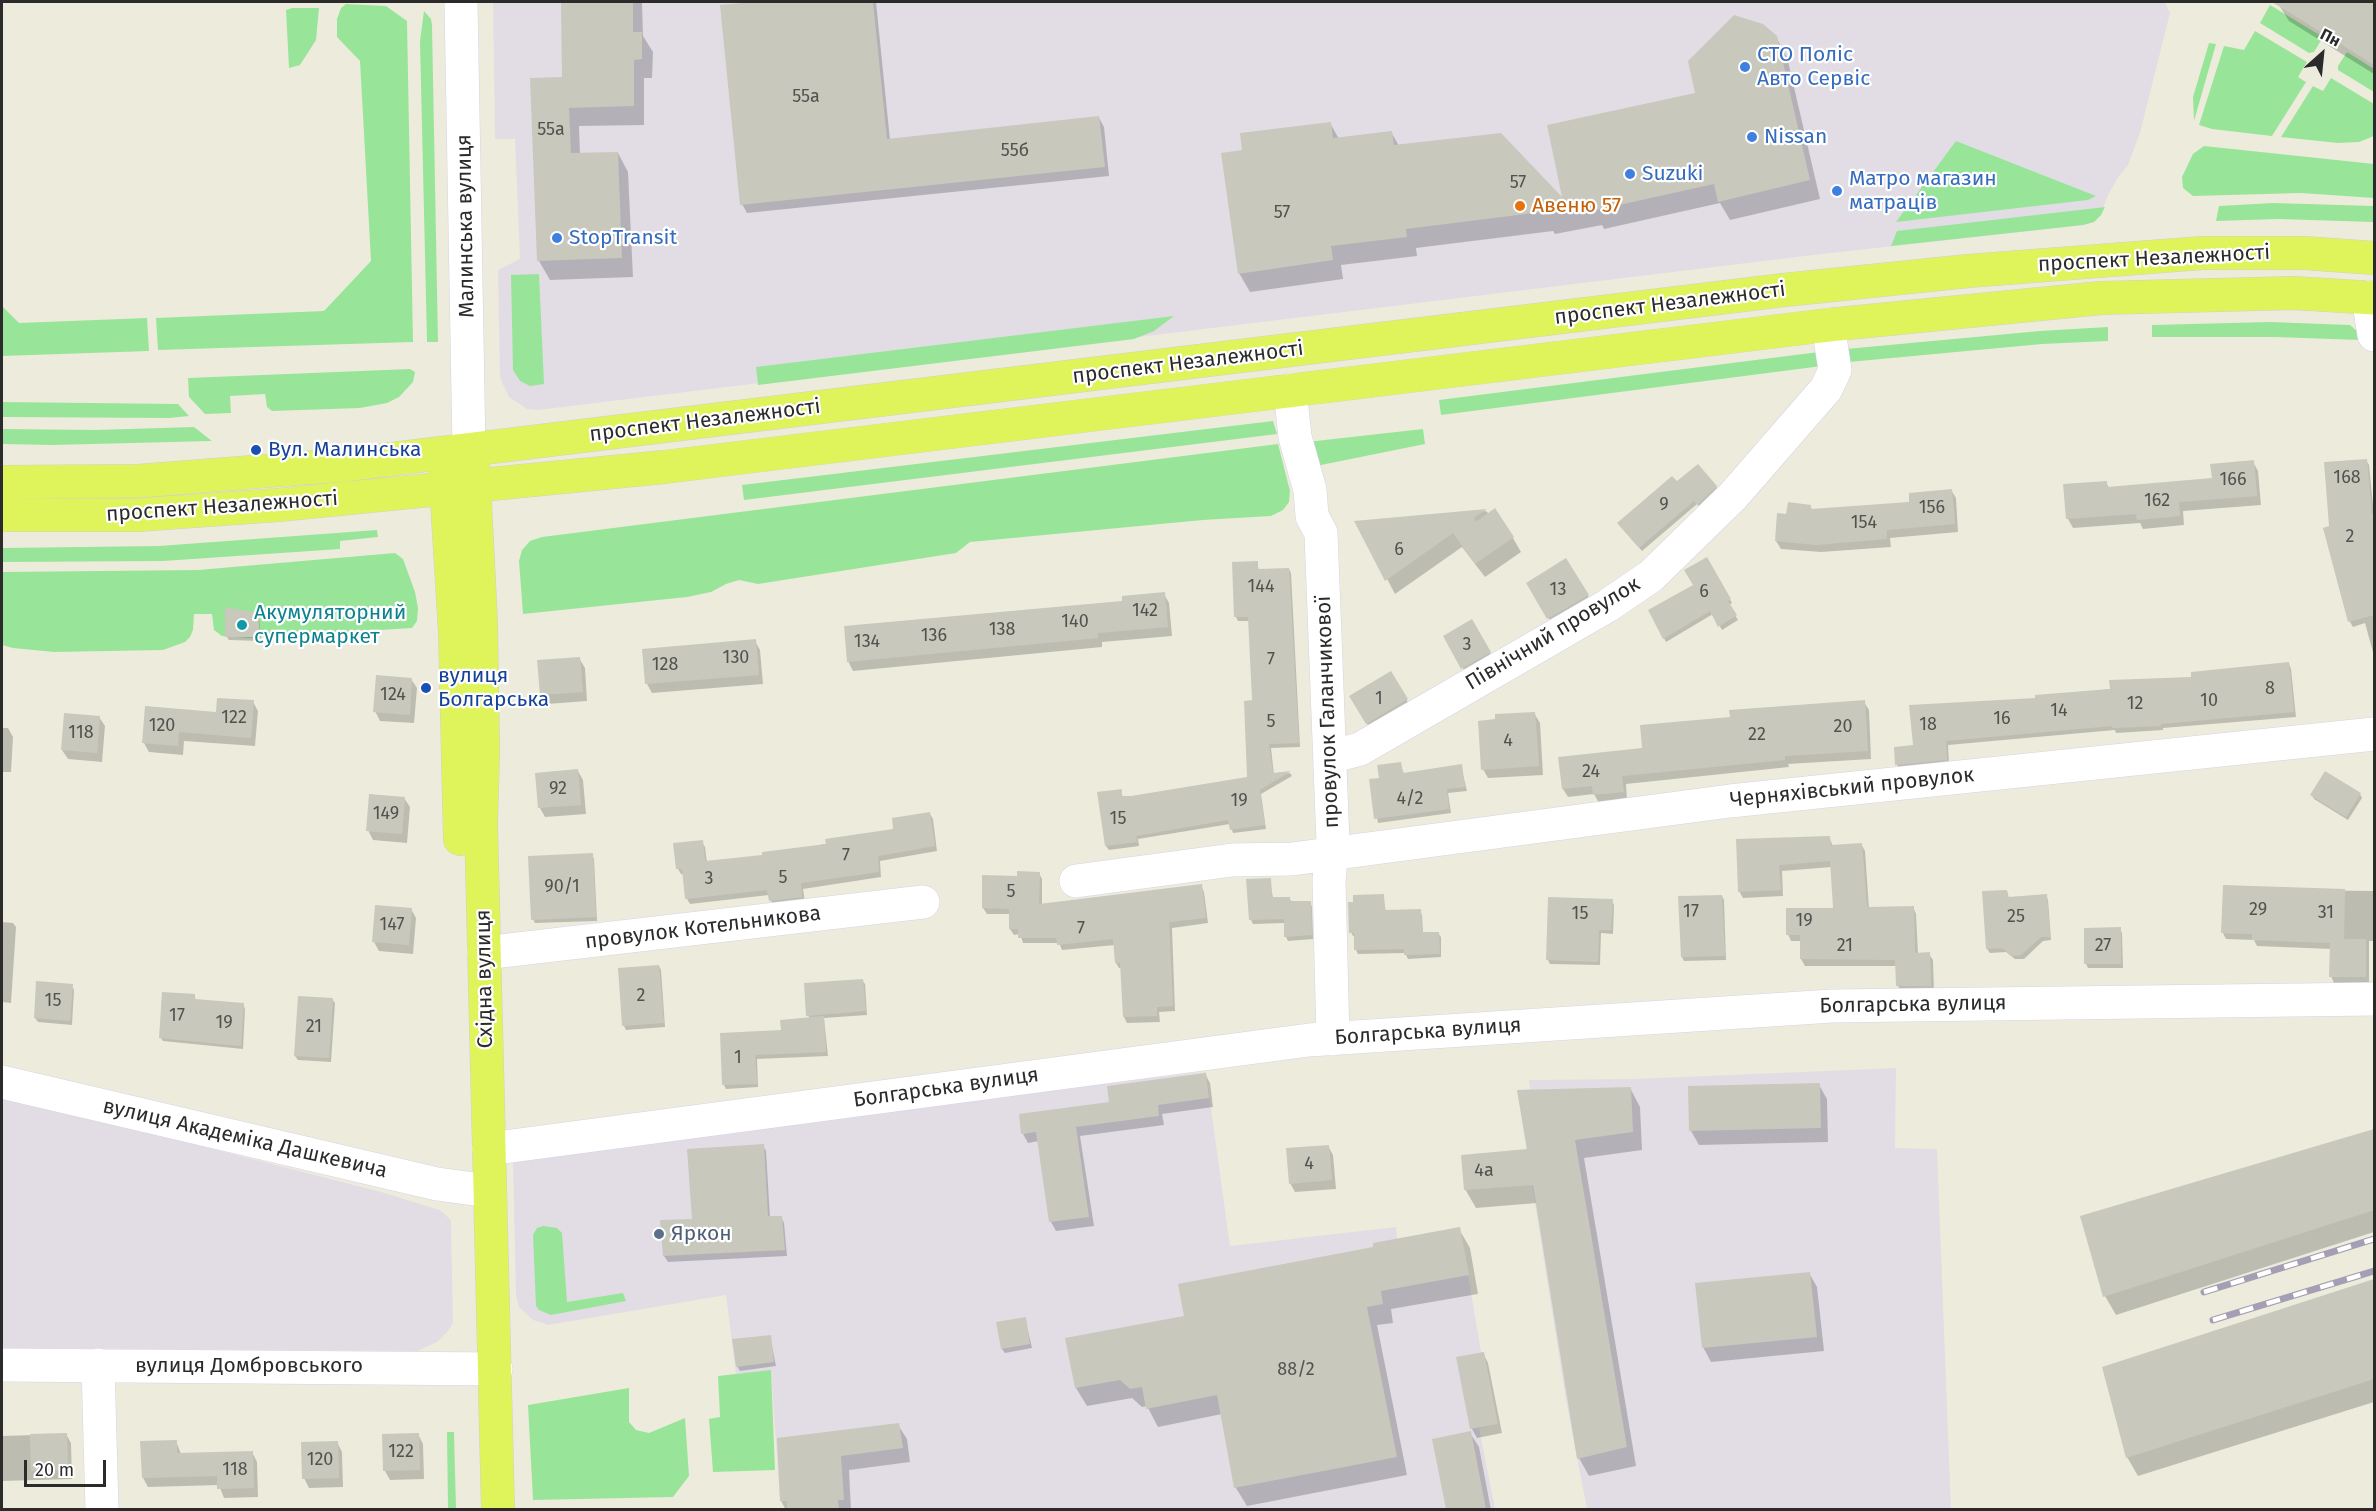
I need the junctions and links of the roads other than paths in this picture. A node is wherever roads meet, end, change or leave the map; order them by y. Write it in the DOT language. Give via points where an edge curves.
graph roads {
  1 [pos="461,2"];
  2 [pos="2374,258"];
  3 [pos="2371,298"];
  4 [pos="1828,325"];
  5 [pos="2374,335"];
  6 [pos="1290,390"];
  7 [pos="462,451"];
  8 [pos="2,482"];
  9 [pos="460,487"];
  10 [pos="2,515"];
  11 [pos="2374,735"];
  12 [pos="1330,756"];
  13 [pos="1331,854"];
  14 [pos="1076,881"];
  15 [pos="923,902"];
  16 [pos="484,953"];
  17 [pos="2374,999"];
  18 [pos="1333,1039"];
  19 [pos="2,1082"];
  20 [pos="489,1149"];
  21 [pos="480,1190"];
  22 [pos="2,1365"];
  23 [pos="98,1365"];
  24 [pos="485,1369"];
  25 [pos="102,1509"];
  26 [pos="477,1509"];
  27 [pos="498,1509"];
  1 -- 7 [label="street, Малинська вулиця"];
  2 -- 7 [label="main road, проспект Незалежності" via="2202,253 1968,271 1772,291"];
  3 -- 4 [label="main road, проспект Незалежності" via="2294,292 2101,298"];
  3 -- 5 [label="street"];
  4 -- 6 [label="main road, проспект Незалежності"];
  4 -- 12 [label="street, Північний провулок" via="1835,370 1826,389 1733,496 1651,576 1360,748"];
  6 -- 9 [label="main road, проспект Незалежності" via="664,467"];
  6 -- 12 [label="street, провулок Галанчикової" via="1295,437 1310,490 1312,516 1321,533"];
  7 -- 8 [label="main road, проспект Незалежності" via="304,469 149,480"];
  7 -- 9 [label="main road, Східна вулиця"];
  9 -- 10 [label="main road, проспект Незалежності" via="137,515"];
  9 -- 16 [label="main road, Східна вулиця" via="481,624"];
  9 -- 21 [label="main road, Східна вулиця" via="455,632"];
  11 -- 13 [label="street, Черняхівський провулок" via="1741,799"];
  12 -- 13 [label="street, провулок Галанчикової"];
  13 -- 14 [label="street" via="1232,860"];
  13 -- 18 [label="street, провулок Галанчикової"];
  15 -- 16 [label="street, провулок Котельникова"];
  16 -- 20 [label="main road, Східна вулиця"];
  17 -- 18 [label="street, Болгарська вулиця" via="1832,1006"];
  18 -- 20 [label="street, Болгарська вулиця"];
  19 -- 21 [label="street, вулиця Академіка Дашкевича" via="437,1184"];
  20 -- 21 [label="main road, Східна вулиця"];
  21 -- 24 [label="main road, Східна вулиця"];
  22 -- 23 [label="street, вулиця Домбровського"];
  23 -- 24 [label="street, вулиця Домбровського"];
  23 -- 25 [label="street"];
  24 -- 26 [label="main road, Східна вулиця"];
  24 -- 27 [label="main road, Східна вулиця"];
}
